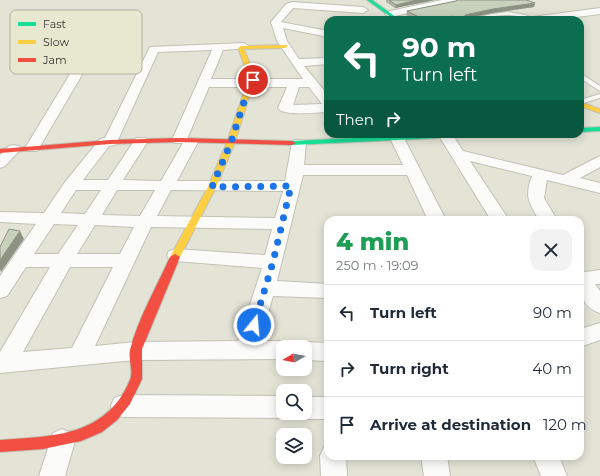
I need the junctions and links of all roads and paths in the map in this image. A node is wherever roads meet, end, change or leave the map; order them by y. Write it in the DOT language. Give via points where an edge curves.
graph roads {
  1 [pos="348,0"];
  2 [pos="409,0"];
  3 [pos="455,0"];
  4 [pos="371,1"];
  5 [pos="338,8"];
  6 [pos="363,10"];
  7 [pos="407,11"];
  8 [pos="598,12"];
  9 [pos="329,16"];
  10 [pos="356,16"];
  11 [pos="393,16"];
  12 [pos="396,16"];
  13 [pos="490,16"];
  14 [pos="525,16"];
  15 [pos="565,16"];
  16 [pos="324,20"];
  17 [pos="277,24"];
  18 [pos="312,30"];
  19 [pos="324,33"];
  20 [pos="218,46"];
  21 [pos="244,46"];
  22 [pos="285,46"];
  23 [pos="324,61"];
  24 [pos="296,63"];
  25 [pos="142,73"];
  26 [pos="76,74"];
  27 [pos="142,74"];
  28 [pos="584,79"];
  29 [pos="204,83"];
  30 [pos="250,83"];
  31 [pos="294,83"];
  32 [pos="313,83"];
  33 [pos="600,89"];
  34 [pos="600,96"];
  35 [pos="324,98"];
  36 [pos="584,102"];
  37 [pos="584,105"];
  38 [pos="324,108"];
  39 [pos="600,111"];
  40 [pos="600,129"];
  41 [pos="584,130"];
  42 [pos="354,138"];
  43 [pos="397,138"];
  44 [pos="447,138"];
  45 [pos="141,141"];
  46 [pos="185,141"];
  47 [pos="108,142"];
  48 [pos="231,142"];
  49 [pos="299,143"];
  50 [pos="32,148"];
  51 [pos="7,150"];
  52 [pos="458,154"];
  53 [pos="600,161"];
  54 [pos="0,163"];
  55 [pos="296,170"];
  56 [pos="412,170"];
  57 [pos="541,174"];
  58 [pos="565,180"];
  59 [pos="71,185"];
  60 [pos="112,186"];
  61 [pos="165,186"];
  62 [pos="291,186"];
  63 [pos="212,187"];
  64 [pos="600,188"];
  65 [pos="435,216"];
  66 [pos="497,216"];
  67 [pos="545,216"];
  68 [pos="0,217"];
  69 [pos="48,218"];
  70 [pos="90,220"];
  71 [pos="144,222"];
  72 [pos="192,223"];
  73 [pos="282,224"];
  74 [pos="176,256"];
  75 [pos="20,260"];
  76 [pos="64,260"];
  77 [pos="126,260"];
  78 [pos="273,262"];
  79 [pos="585,279"];
  80 [pos="265,288"];
  81 [pos="324,291"];
  82 [pos="0,292"];
  83 [pos="600,305"];
  84 [pos="600,331"];
  85 [pos="584,337"];
  86 [pos="247,349"];
  87 [pos="276,350"];
  88 [pos="135,351"];
  89 [pos="312,351"];
  90 [pos="324,352"];
  91 [pos="78,356"];
  92 [pos="2,364"];
  93 [pos="123,406"];
  94 [pos="276,407"];
  95 [pos="312,408"];
  96 [pos="324,408"];
  97 [pos="62,440"];
  98 [pos="0,446"];
  99 [pos="333,460"];
  100 [pos="435,460"];
  101 [pos="548,460"];
  102 [pos="52,476"];
  103 [pos="334,476"];
  104 [pos="437,476"];
  105 [pos="554,476"];
  1 -- 5 [label="street"];
  2 -- 7 [label="street"];
  3 -- 7 [label="street"];
  4 -- 6 [label="street"];
  4 -- 11 [label="street"];
  5 -- 6 [label="street"];
  5 -- 9 [label="street"];
  5 -- 17 [label="street" via="290,6 277,19"];
  6 -- 10 [label="street"];
  7 -- 12 [label="street"];
  8 -- 15 [label="street"];
  13 -- 14 [label="lane" via="512,12"];
  16 -- 18 [label="street"];
  17 -- 18 [label="street"];
  17 -- 22 [label="street"];
  18 -- 19 [label="street"];
  20 -- 21 [label="street"];
  20 -- 25 [label="street" via="154,49"];
  20 -- 29 [label="street"];
  21 -- 22 [label="street"];
  21 -- 30 [label="street" via="241,48 253,80"];
  22 -- 24 [label="street"];
  23 -- 24 [label="street"];
  24 -- 32 [label="street"];
  26 -- 50 [label="street"];
  27 -- 47 [label="street"];
  28 -- 33 [label="lane"];
  29 -- 30 [label="street"];
  29 -- 46 [label="street"];
  30 -- 31 [label="street"];
  30 -- 48 [label="street"];
  31 -- 32 [label="street"];
  31 -- 38 [label="street" via="285,108"];
  32 -- 35 [label="street"];
  34 -- 36 [label="lane"];
  37 -- 39 [label="street"];
  40 -- 41 [label="street"];
  42 -- 43 [label="street"];
  42 -- 49 [label="street"];
  43 -- 56 [label="street"];
  44 -- 52 [label="street"];
  45 -- 46 [label="street"];
  45 -- 47 [label="street"];
  45 -- 60 [label="street"];
  46 -- 48 [label="street"];
  46 -- 61 [label="street"];
  47 -- 50 [label="street"];
  47 -- 59 [label="street"];
  48 -- 49 [label="street"];
  48 -- 63 [label="street"];
  49 -- 55 [label="street"];
  50 -- 51 [label="street"];
  51 -- 54 [label="street"];
  52 -- 57 [label="street"];
  52 -- 66 [label="street"];
  53 -- 58 [label="street"];
  55 -- 56 [label="street"];
  55 -- 62 [label="street"];
  56 -- 65 [label="street"];
  57 -- 58 [label="street"];
  57 -- 67 [label="street" via="534,194"];
  58 -- 64 [label="street"];
  59 -- 60 [label="street"];
  59 -- 69 [label="street"];
  60 -- 61 [label="street"];
  60 -- 70 [label="street"];
  61 -- 63 [label="street"];
  61 -- 71 [label="street"];
  62 -- 63 [label="street"];
  62 -- 73 [label="street"];
  63 -- 72 [label="street"];
  68 -- 69 [label="street"];
  69 -- 70 [label="street"];
  69 -- 75 [label="street"];
  70 -- 71 [label="street"];
  70 -- 76 [label="street"];
  71 -- 72 [label="street"];
  71 -- 77 [label="street"];
  72 -- 73 [label="street"];
  72 -- 74 [label="street"];
  73 -- 78 [label="street"];
  74 -- 78 [label="street"];
  74 -- 88 [label="street"];
  75 -- 76 [label="street"];
  75 -- 82 [label="street"];
  76 -- 77 [label="street"];
  76 -- 92 [label="street"];
  77 -- 91 [label="street"];
  78 -- 80 [label="street"];
  79 -- 83 [label="street" via="584,285"];
  80 -- 81 [label="street"];
  80 -- 86 [label="street"];
  84 -- 85 [label="street"];
  86 -- 87 [label="street"];
  86 -- 88 [label="street"];
  88 -- 91 [label="street"];
  88 -- 93 [label="street" via="137,377"];
  89 -- 90 [label="street"];
  91 -- 92 [label="street"];
  93 -- 94 [label="street"];
  93 -- 97 [label="street" via="98,429"];
  95 -- 96 [label="street"];
  97 -- 98 [label="street"];
  97 -- 102 [label="street"];
  99 -- 103 [label="street"];
  100 -- 104 [label="street"];
  101 -- 105 [label="street"];
}
